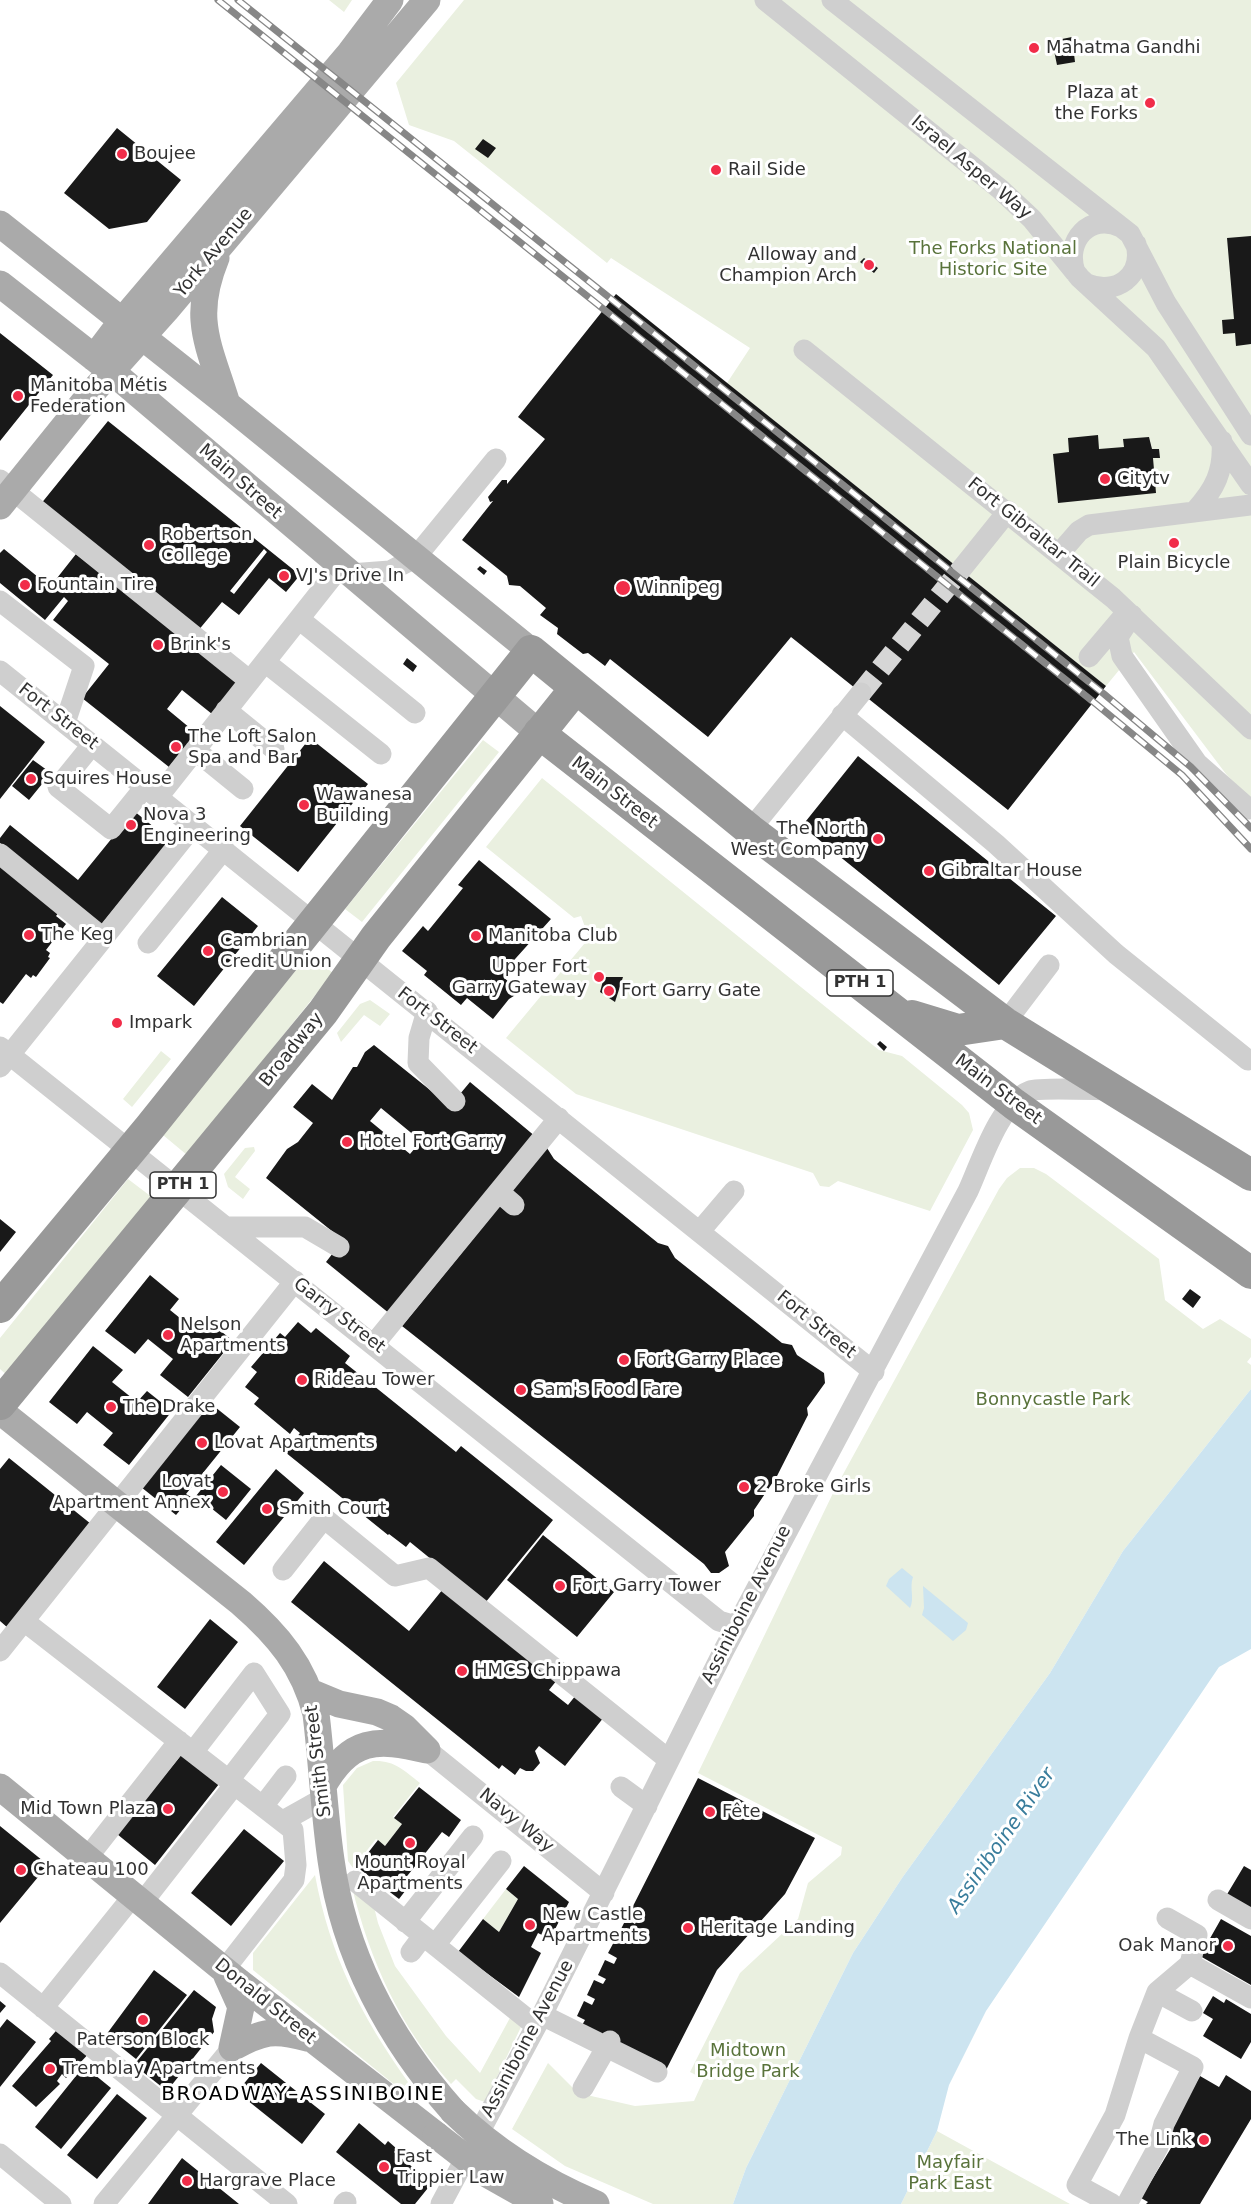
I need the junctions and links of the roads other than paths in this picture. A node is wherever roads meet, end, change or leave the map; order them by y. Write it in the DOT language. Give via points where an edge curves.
graph roads {
  1 [pos="390,0"];
  2 [pos="427,0"];
  3 [pos="765,0"];
  4 [pos="832,0"];
  5 [pos="0,224"];
  6 [pos="1129,235"];
  7 [pos="223,242"];
  8 [pos="1081,278"];
  9 [pos="0,284"];
  10 [pos="132,329"];
  11 [pos="804,351"];
  12 [pos="102,365"];
  13 [pos="228,404"];
  14 [pos="1251,435"];
  15 [pos="1222,440"];
  16 [pos="496,459"];
  17 [pos="1251,485"];
  18 [pos="4,492"];
  19 [pos="1251,505"];
  20 [pos="1008,511"];
  21 [pos="1195,511"];
  22 [pos="1059,554"];
  23 [pos="415,558"];
  24 [pos="963,567"];
  25 [pos="345,571"];
  26 [pos="0,600"];
  27 [pos="1130,613"];
  28 [pos="299,619"];
  29 [pos="531,651"];
  30 [pos="1089,657"];
  31 [pos="265,662"];
  32 [pos="0,671"];
  33 [pos="250,681"];
  34 [pos="575,689"];
  35 [pos="861,693"];
  36 [pos="494,696"];
  37 [pos="226,710"];
  38 [pos="415,713"];
  39 [pos="842,715"];
  40 [pos="65,723"];
  41 [pos="1251,729"];
  42 [pos="539,733"];
  43 [pos="92,745"];
  44 [pos="274,749"];
  45 [pos="195,750"];
  46 [pos="381,754"];
  47 [pos="243,789"];
  48 [pos="152,792"];
  49 [pos="1249,809"];
  50 [pos="194,825"];
  51 [pos="750,830"];
  52 [pos="224,849"];
  53 [pos="0,854"];
  54 [pos="315,922"];
  55 [pos="103,938"];
  56 [pos="148,943"];
  57 [pos="361,960"];
  58 [pos="1049,965"];
  59 [pos="427,1011"];
  60 [pos="895,1011"];
  61 [pos="1005,1023"];
  62 [pos="3,1056"];
  63 [pos="1248,1060"];
  64 [pos="1114,1090"];
  65 [pos="455,1101"];
  66 [pos="1014,1104"];
  67 [pos="559,1118"];
  68 [pos="130,1151"];
  69 [pos="1251,1175"];
  70 [pos="179,1190"];
  71 [pos="734,1191"];
  72 [pos="225,1227"];
  73 [pos="700,1231"];
  74 [pos="339,1246"];
  75 [pos="1251,1273"];
  76 [pos="295,1281"];
  77 [pos="0,1307"];
  78 [pos="374,1344"];
  79 [pos="874,1372"];
  80 [pos="0,1404"];
  81 [pos="0,1411"];
  82 [pos="118,1502"];
  83 [pos="283,1570"];
  84 [pos="24,1621"];
  85 [pos="736,1626"];
  86 [pos="4,1653"];
  87 [pos="310,1692"];
  88 [pos="186,1746"];
  89 [pos="427,1750"];
  90 [pos="669,1760"];
  91 [pos="286,1776"];
  92 [pos="232,1782"];
  93 [pos="0,1787"];
  94 [pos="621,1787"];
  95 [pos="324,1792"];
  96 [pos="263,1806"];
  97 [pos="646,1806"];
  98 [pos="283,1821"];
  99 [pos="473,1836"];
  100 [pos="87,1858"];
  101 [pos="501,1861"];
  102 [pos="355,1881"];
  103 [pos="604,1893"];
  104 [pos="137,1899"];
  105 [pos="1218,1900"];
  106 [pos="1167,1918"];
  107 [pos="1251,1919"];
  108 [pos="405,1922"];
  109 [pos="423,1944"];
  110 [pos="1190,1964"];
  111 [pos="224,1970"];
  112 [pos="0,1973"];
  113 [pos="1157,1992"];
  114 [pos="1251,1998"];
  115 [pos="43,2008"];
  116 [pos="1192,2011"];
  117 [pos="539,2020"];
  118 [pos="1139,2038"];
  119 [pos="311,2039"];
  120 [pos="608,2044"];
  121 [pos="232,2048"];
  122 [pos="657,2072"];
  123 [pos="583,2088"];
  124 [pos="176,2115"];
  125 [pos="0,2154"];
  126 [pos="61,2204"];
  127 [pos="104,2204"];
  128 [pos="287,2204"];
  129 [pos="441,2204"];
  130 [pos="540,2204"];
  131 [pos="596,2204"];
  132 [pos="1112,2204"];
  133 [pos="1126,2204"];
  1 -- 10 [label="main road, York Avenue"];
  2 -- 7 [label="main road, York Avenue"];
  3 -- 8 [label="street, Israel Asper Way" via="1000,189 1032,219"];
  4 -- 6 [label="street"];
  5 -- 10 [label="main road"];
  6 -- 8 [label="street" via="1137,263 1127,280 1105,289"];
  6 -- 8 [label="street" via="1110,223 1098,223 1079,235 1072,252"];
  6 -- 14 [label="street" via="1166,303"];
  7 -- 10 [label="main road, York Avenue"];
  7 -- 13 [label="main road" via="208,279 202,310"];
  8 -- 15 [label="street, Israel Asper Way" via="1156,348"];
  9 -- 12 [label="main road, Main Street"];
  10 -- 12 [label="main road, York Avenue"];
  10 -- 13 [label="main road"];
  11 -- 20 [label="street, Fort Gibraltar Trail"];
  12 -- 18 [label="main road, York Avenue"];
  12 -- 25 [label="main road, Main Street"];
  13 -- 23 [label="main road"];
  15 -- 17 [label="street, Israel Asper Way"];
  15 -- 21 [label="street" via="1219,477"];
  16 -- 23 [label="street"];
  18 -- 33 [label="street"];
  19 -- 21 [label="street"];
  20 -- 22 [label="street, Fort Gibraltar Trail"];
  20 -- 24 [label="street"];
  21 -- 22 [label="street" via="1089,525"];
  22 -- 27 [label="street, Fort Gibraltar Trail"];
  23 -- 25 [label="street" via="390,572"];
  23 -- 29 [label="main road"];
  25 -- 28 [label="street"];
  25 -- 36 [label="main road, Main Street"];
  26 -- 40 [label="street" via="84,666"];
  27 -- 30 [label="street"];
  27 -- 41 [label="street, Fort Gibraltar Trail"];
  27 -- 49 [label="street" via="1119,636 1122,656 1197,763"];
  28 -- 31 [label="street"];
  28 -- 38 [label="street"];
  29 -- 34 [label="highway, PTH 1"];
  29 -- 36 [label="highway"];
  31 -- 33 [label="street"];
  31 -- 46 [label="street"];
  32 -- 40 [label="street, Fort Street"];
  33 -- 37 [label="street"];
  34 -- 42 [label="highway, Broadway"];
  34 -- 51 [label="highway, PTH 1"];
  35 -- 39 [label="street"];
  36 -- 42 [label="main road, Main Street"];
  36 -- 54 [label="highway"];
  37 -- 44 [label="street"];
  37 -- 45 [label="street"];
  39 -- 51 [label="street"];
  39 -- 63 [label="street" via="996,844 1116,954"];
  40 -- 43 [label="street, Fort Street"];
  42 -- 57 [label="highway, Broadway / PTH 1"];
  42 -- 60 [label="highway, Main Street / PTH 1"];
  43 -- 48 [label="street, Fort Street"];
  43 -- 48 [label="street" via="58,787 111,829"];
  45 -- 47 [label="street"];
  45 -- 48 [label="street"];
  48 -- 50 [label="street, Fort Street"];
  50 -- 52 [label="street, Fort Street"];
  50 -- 55 [label="street"];
  51 -- 61 [label="highway, PTH 1"];
  52 -- 54 [label="street, Fort Street"];
  52 -- 56 [label="street"];
  53 -- 55 [label="street"];
  54 -- 57 [label="street, Fort Street"];
  54 -- 68 [label="highway"];
  55 -- 62 [label="street"];
  57 -- 59 [label="street, Fort Street"];
  57 -- 70 [label="highway, Broadway / PTH 1"];
  58 -- 61 [label="street"];
  59 -- 65 [label="street" via="419,1038 418,1063"];
  59 -- 67 [label="street, Fort Street"];
  60 -- 61 [label="highway" via="958,1030"];
  60 -- 66 [label="highway, Main Street / PTH 1"];
  61 -- 64 [label="highway, PTH 1"];
  62 -- 68 [label="street, Garry Street"];
  64 -- 66 [label="street, Assiniboine Avenue" via="1030,1091"];
  64 -- 69 [label="highway, PTH 1"];
  66 -- 75 [label="highway, Main Street / PTH 1"];
  66 -- 79 [label="street, Assiniboine Avenue" via="996,1126 968,1191"];
  67 -- 73 [label="street, Fort Street"];
  67 -- 78 [label="street" via="506,1199"];
  68 -- 70 [label="street, Garry Street"];
  68 -- 77 [label="highway"];
  70 -- 72 [label="street, Garry Street"];
  70 -- 80 [label="highway, Broadway / PTH 1"];
  71 -- 73 [label="street"];
  72 -- 74 [label="street" via="305,1227"];
  72 -- 76 [label="street, Garry Street"];
  73 -- 79 [label="street, Fort Street"];
  76 -- 78 [label="street, Garry Street"];
  76 -- 82 [label="street"];
  78 -- 85 [label="street, Garry Street" via="719,1621"];
  79 -- 85 [label="street, Assiniboine Avenue"];
  81 -- 82 [label="main road, Smith Street"];
  82 -- 84 [label="street"];
  82 -- 87 [label="main road, Smith Street" via="272,1631 297,1665"];
  83 -- 90 [label="street" via="324,1518 395,1576 429,1568 636,1743"];
  84 -- 86 [label="street"];
  84 -- 88 [label="street"];
  85 -- 90 [label="street, Assiniboine Avenue"];
  87 -- 89 [label="main road" via="391,1718"];
  87 -- 95 [label="main road, Smith Street"];
  88 -- 92 [label="street"];
  88 -- 92 [label="street" via="254,1673 280,1714"];
  88 -- 100 [label="street"];
  89 -- 95 [label="main road" via="387,1741 358,1747 337,1764"];
  89 -- 103 [label="street, Navy Way"];
  90 -- 97 [label="street, Assiniboine Avenue"];
  91 -- 96 [label="street"];
  92 -- 96 [label="street"];
  92 -- 104 [label="street"];
  93 -- 100 [label="main road, Donald Street"];
  94 -- 97 [label="street"];
  95 -- 98 [label="street"];
  95 -- 131 [label="main road, Smith Street, bridge" via="331,1862 344,1922 385,2019 429,2084 497,2151 559,2188"];
  96 -- 98 [label="street"];
  97 -- 103 [label="street, Assiniboine Avenue"];
  98 -- 111 [label="street" via="293,1830 294,1880"];
  99 -- 108 [label="street"];
  100 -- 104 [label="main road, Donald Street"];
  101 -- 109 [label="street"];
  102 -- 108 [label="street"];
  103 -- 117 [label="street, Assiniboine Avenue"];
  104 -- 111 [label="main road, Donald Street"];
  104 -- 115 [label="street"];
  105 -- 107 [label="street"];
  106 -- 110 [label="street" via="1197,1935"];
  108 -- 109 [label="street"];
  109 -- 117 [label="street"];
  110 -- 113 [label="street"];
  110 -- 114 [label="street"];
  111 -- 119 [label="main road, Donald Street"];
  111 -- 121 [label="main road" via="242,2007"];
  112 -- 115 [label="street"];
  113 -- 116 [label="street"];
  113 -- 118 [label="street"];
  115 -- 124 [label="street"];
  117 -- 120 [label="street"];
  117 -- 129 [label="street, Assiniboine Avenue"];
  118 -- 132 [label="street" via="1115,2115 1077,2185"];
  118 -- 133 [label="street" via="1193,2067 1164,2124 1158,2147"];
  119 -- 121 [label="main road" via="275,2031"];
  119 -- 130 [label="main road, Donald Street, bridge" via="485,2173"];
  120 -- 122 [label="street"];
  120 -- 123 [label="street"];
  121 -- 124 [label="street"];
  124 -- 127 [label="street"];
  124 -- 128 [label="street"];
  125 -- 126 [label="street"];
}
